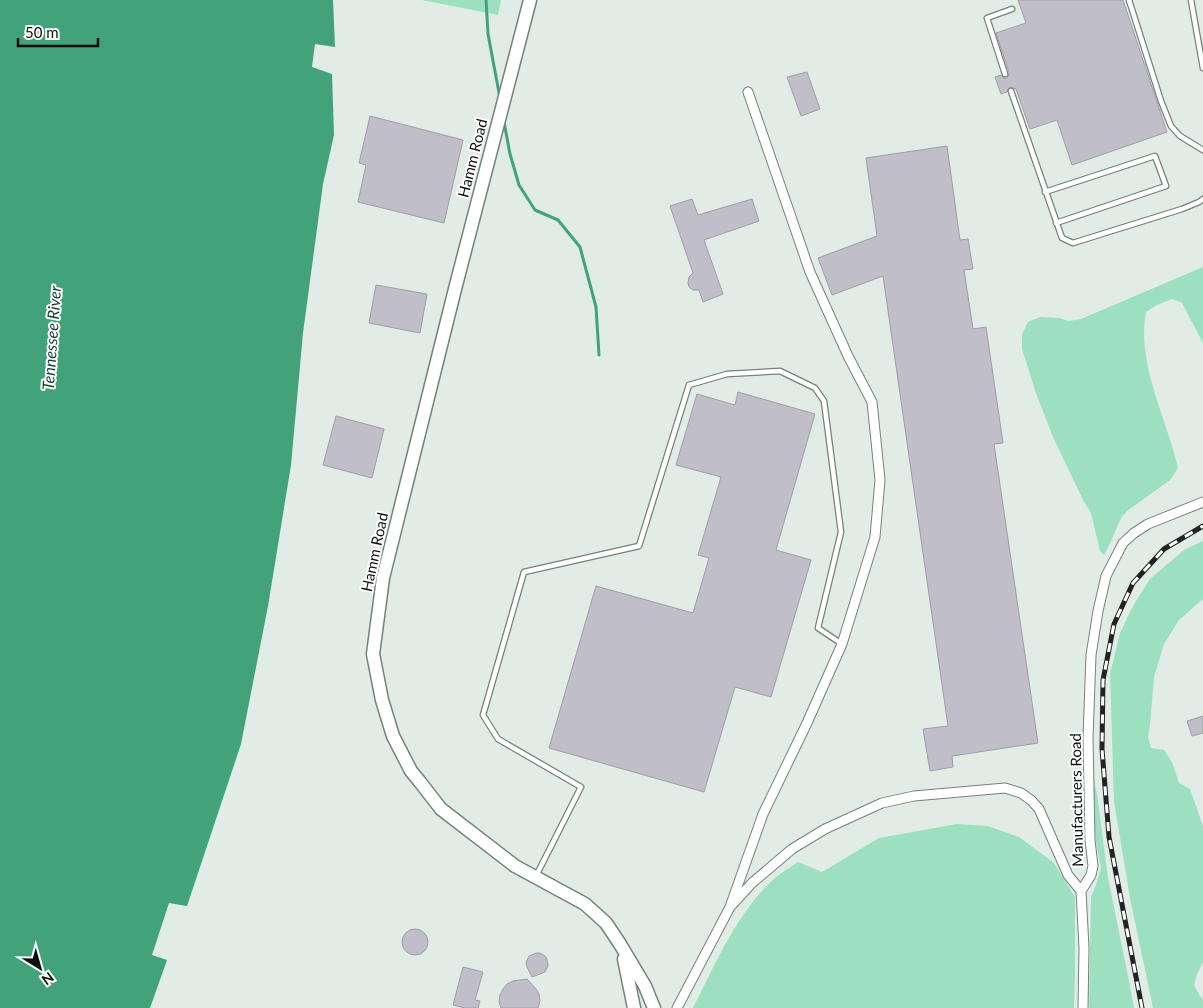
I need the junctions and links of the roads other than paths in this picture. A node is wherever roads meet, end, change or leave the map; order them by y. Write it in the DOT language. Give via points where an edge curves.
graph roads {
  1 [pos="530,0"];
  2 [pos="1129,0"];
  3 [pos="1190,0"];
  4 [pos="1012,9"];
  5 [pos="1203,68"];
  6 [pos="1005,74"];
  7 [pos="1010,91"];
  8 [pos="748,92"];
  9 [pos="1203,150"];
  10 [pos="1045,192"];
  11 [pos="1203,199"];
  12 [pos="1056,223"];
  13 [pos="1203,502"];
  14 [pos="842,644"];
  15 [pos="536,878"];
  16 [pos="1081,891"];
  17 [pos="730,907"];
  18 [pos="620,944"];
  19 [pos="634,1008"];
  20 [pos="654,1008"];
  21 [pos="677,1008"];
  22 [pos="1082,1008"];
  1 -- 15 [label="main road, Hamm Road" via="383,578 373,654 393,736 411,771 442,809 514,866"];
  2 -- 9 [label="lane" via="1171,126 1180,136"];
  3 -- 5 [label="lane"];
  4 -- 6 [label="lane" via="987,18"];
  7 -- 10 [label="lane"];
  8 -- 14 [label="street" via="810,272 872,402 880,480 875,536"];
  10 -- 12 [label="lane"];
  10 -- 12 [label="lane" via="1155,156 1166,186"];
  11 -- 12 [label="lane" via="1182,209 1073,243 1062,238"];
  13 -- 16 [label="street, Manufacturers Road" via="1134,533 1123,543 1106,576 1091,655 1088,738 1093,866"];
  14 -- 15 [label="lane" via="818,628 840,532 824,401 815,388 780,371 726,374 689,385 639,546 524,572 483,715 498,739 581,787"];
  14 -- 17 [label="street" via="763,814"];
  15 -- 18 [label="main road, Hamm Road" via="585,904 606,922"];
  16 -- 17 [label="street, Manufacturers Road" via="1068,875 1039,809 1022,793 1005,788 914,796 882,803 824,829 792,849"];
  16 -- 22 [label="street" via="1084,948"];
  17 -- 21 [label="street, Manufacturers Road"];
  18 -- 19 [label="main road"];
  18 -- 20 [label="main road, Hamm Road"];
}
